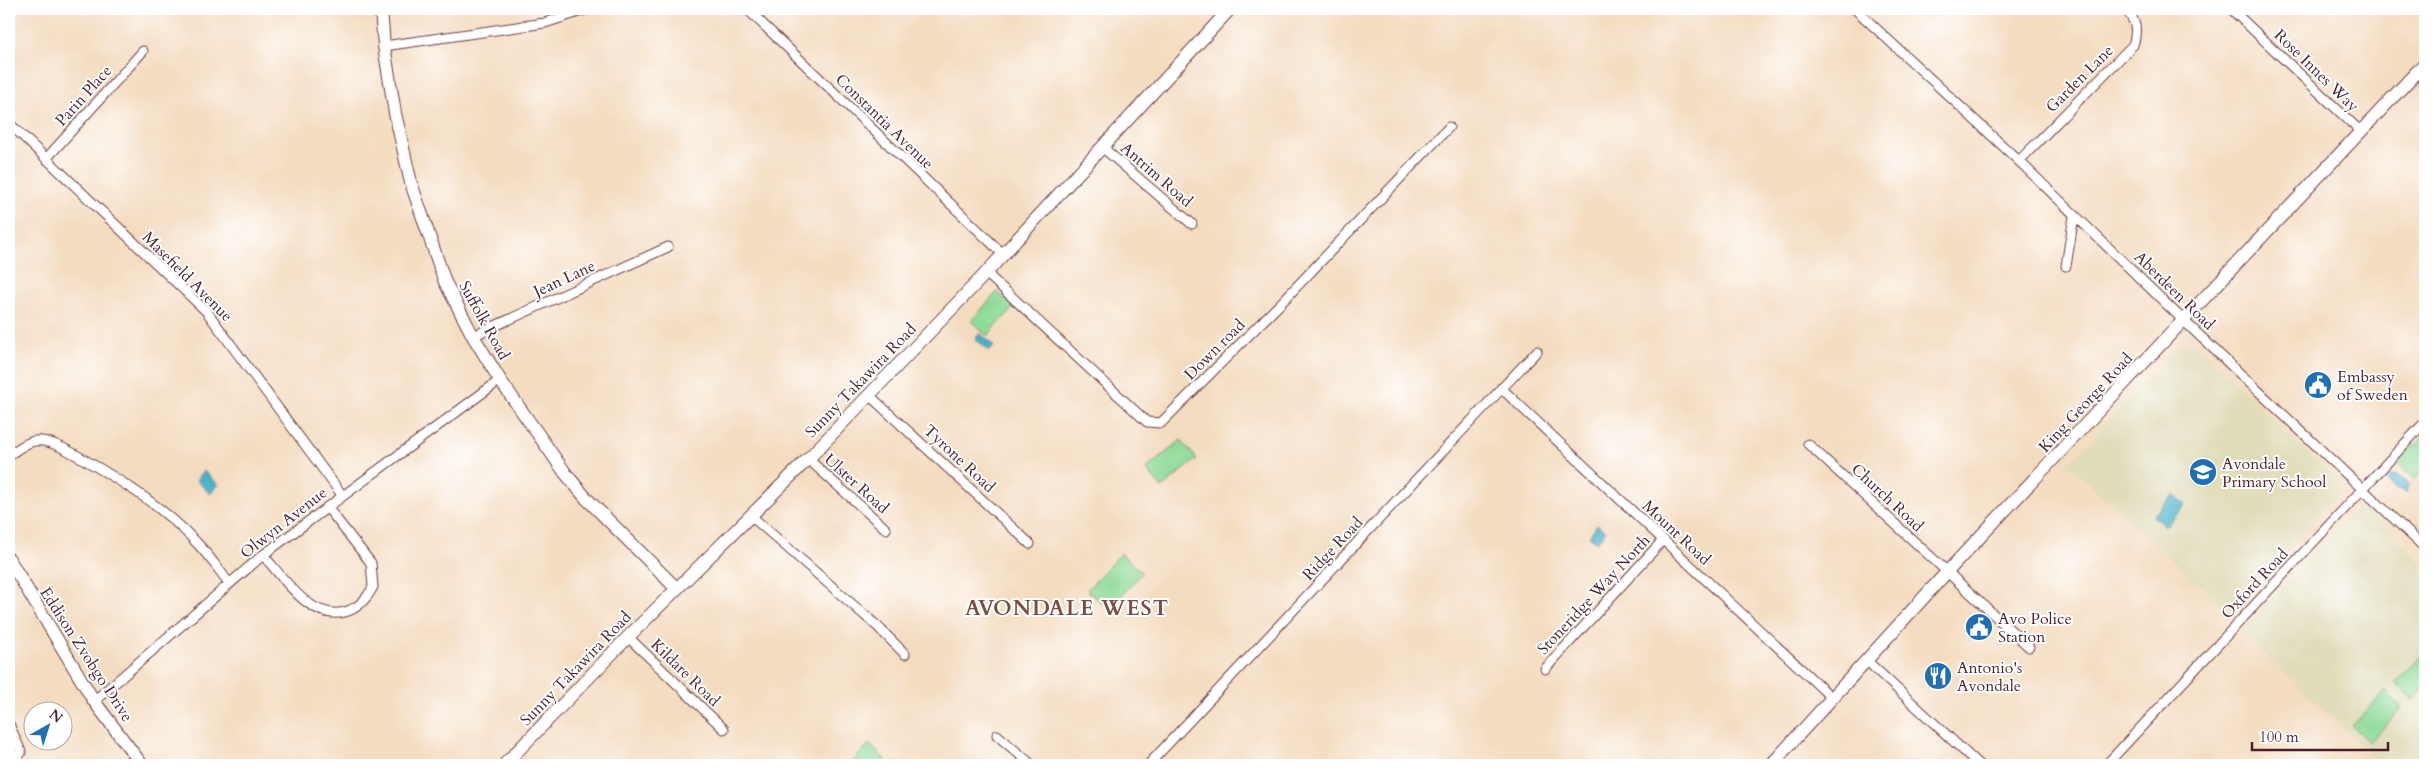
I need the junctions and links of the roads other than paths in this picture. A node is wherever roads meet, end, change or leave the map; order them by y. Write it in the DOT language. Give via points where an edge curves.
graph roads {
  1 [pos="381,9"];
  2 [pos="588,9"];
  3 [pos="747,9"];
  4 [pos="1230,9"];
  5 [pos="1855,9"];
  6 [pos="2125,9"];
  7 [pos="2231,9"];
  8 [pos="384,46"];
  9 [pos="143,51"];
  10 [pos="2425,63"];
  11 [pos="9,123"];
  12 [pos="1449,126"];
  13 [pos="2360,132"];
  14 [pos="1102,147"];
  15 [pos="46,159"];
  16 [pos="2019,160"];
  17 [pos="2074,216"];
  18 [pos="1192,224"];
  19 [pos="668,247"];
  20 [pos="1003,254"];
  21 [pos="2066,266"];
  22 [pos="986,272"];
  23 [pos="2184,320"];
  24 [pos="473,336"];
  25 [pos="1537,351"];
  26 [pos="500,380"];
  27 [pos="1501,388"];
  28 [pos="869,394"];
  29 [pos="2425,422"];
  30 [pos="1808,444"];
  31 [pos="9,455"];
  32 [pos="808,459"];
  33 [pos="2363,487"];
  34 [pos="342,495"];
  35 [pos="327,507"];
  36 [pos="750,515"];
  37 [pos="886,529"];
  38 [pos="1663,540"];
  39 [pos="1030,544"];
  40 [pos="2425,548"];
  41 [pos="263,555"];
  42 [pos="9,559"];
  43 [pos="1947,572"];
  44 [pos="229,583"];
  45 [pos="676,588"];
  46 [pos="628,637"];
  47 [pos="2029,647"];
  48 [pos="906,654"];
  49 [pos="1866,660"];
  50 [pos="1545,669"];
  51 [pos="1832,698"];
  52 [pos="94,701"];
  53 [pos="9,724"];
  54 [pos="724,729"];
  55 [pos="998,735"];
  56 [pos="509,764"];
  57 [pos="14,765"];
  58 [pos="142,765"];
  59 [pos="1032,765"];
  60 [pos="1148,765"];
  61 [pos="1771,765"];
  62 [pos="1979,765"];
  63 [pos="2106,765"];
  1 -- 8 [label="main road, Suffolk Road"];
  2 -- 8 [label="street" via="545,23"];
  3 -- 20 [label="street, Constantia Avenue"];
  4 -- 14 [label="main road, Sunny Takawira Road"];
  5 -- 16 [label="street, Aberdeen Road"];
  6 -- 16 [label="street, Garden Lane" via="2132,16 2136,29 2133,45"];
  7 -- 13 [label="street, Rose Innes Way"];
  8 -- 24 [label="main road, Suffolk Road" via="411,183 445,282"];
  9 -- 15 [label="street, Parin Place"];
  10 -- 13 [label="main road, King George Road"];
  11 -- 15 [label="street, Masefield Avenue"];
  12 -- 22 [label="street, Down road" via="1282,302 1161,423 1147,422"];
  13 -- 23 [label="main road, King George Road"];
  14 -- 18 [label="street, Antrim Road"];
  14 -- 20 [label="main road, Sunny Takawira Road"];
  15 -- 34 [label="street, Masefield Avenue" via="207,312"];
  16 -- 17 [label="street, Aberdeen Road"];
  17 -- 21 [label="street"];
  17 -- 23 [label="street, Aberdeen Road"];
  19 -- 24 [label="street, Jean Lane"];
  20 -- 22 [label="main road, Sunny Takawira Road"];
  22 -- 28 [label="main road, Sunny Takawira Road"];
  23 -- 33 [label="street, Aberdeen Road"];
  23 -- 43 [label="main road, King George Road"];
  24 -- 26 [label="main road, Suffolk Road"];
  25 -- 27 [label="street, Ridge Road"];
  26 -- 34 [label="street, Olwyn Avenue"];
  26 -- 45 [label="main road, Suffolk Road" via="536,435 586,498"];
  27 -- 38 [label="street, Mount Road"];
  27 -- 60 [label="street, Ridge Road"];
  28 -- 32 [label="main road, Sunny Takawira Road"];
  28 -- 39 [label="street, Tyrone Road"];
  29 -- 33 [label="street, Oxford Road"];
  30 -- 43 [label="street, Church Road"];
  31 -- 44 [label="street" via="26,444 44,441 112,475 144,496 197,542"];
  32 -- 36 [label="main road, Sunny Takawira Road"];
  32 -- 37 [label="street, Ulster Road"];
  33 -- 40 [label="street, Aberdeen Road"];
  33 -- 63 [label="street, Oxford Road"];
  34 -- 35 [label="street, Olwyn Avenue"];
  35 -- 41 [label="street, Olwyn Avenue"];
  35 -- 41 [label="street" via="371,563 373,587 354,609 334,614 321,611 305,601"];
  36 -- 45 [label="main road, Sunny Takawira Road"];
  36 -- 48 [label="street"];
  38 -- 50 [label="street, Stoneridge Way North"];
  38 -- 51 [label="street, Mount Road"];
  41 -- 44 [label="street, Olwyn Avenue"];
  42 -- 52 [label="main road, Eddison Zvobgo Drive"];
  43 -- 47 [label="street, Church Road"];
  43 -- 49 [label="main road, King George Road"];
  44 -- 52 [label="street, Olwyn Avenue"];
  45 -- 46 [label="main road, Sunny Takawira Road"];
  46 -- 54 [label="street, Kildare Road"];
  46 -- 56 [label="main road, Sunny Takawira Road"];
  49 -- 51 [label="main road, King George Road"];
  49 -- 62 [label="street"];
  51 -- 61 [label="main road, King George Road"];
  52 -- 58 [label="main road, Eddison Zvobgo Drive"];
  53 -- 57 [label="street" via="21,752"];
  55 -- 59 [label="street"];
}
